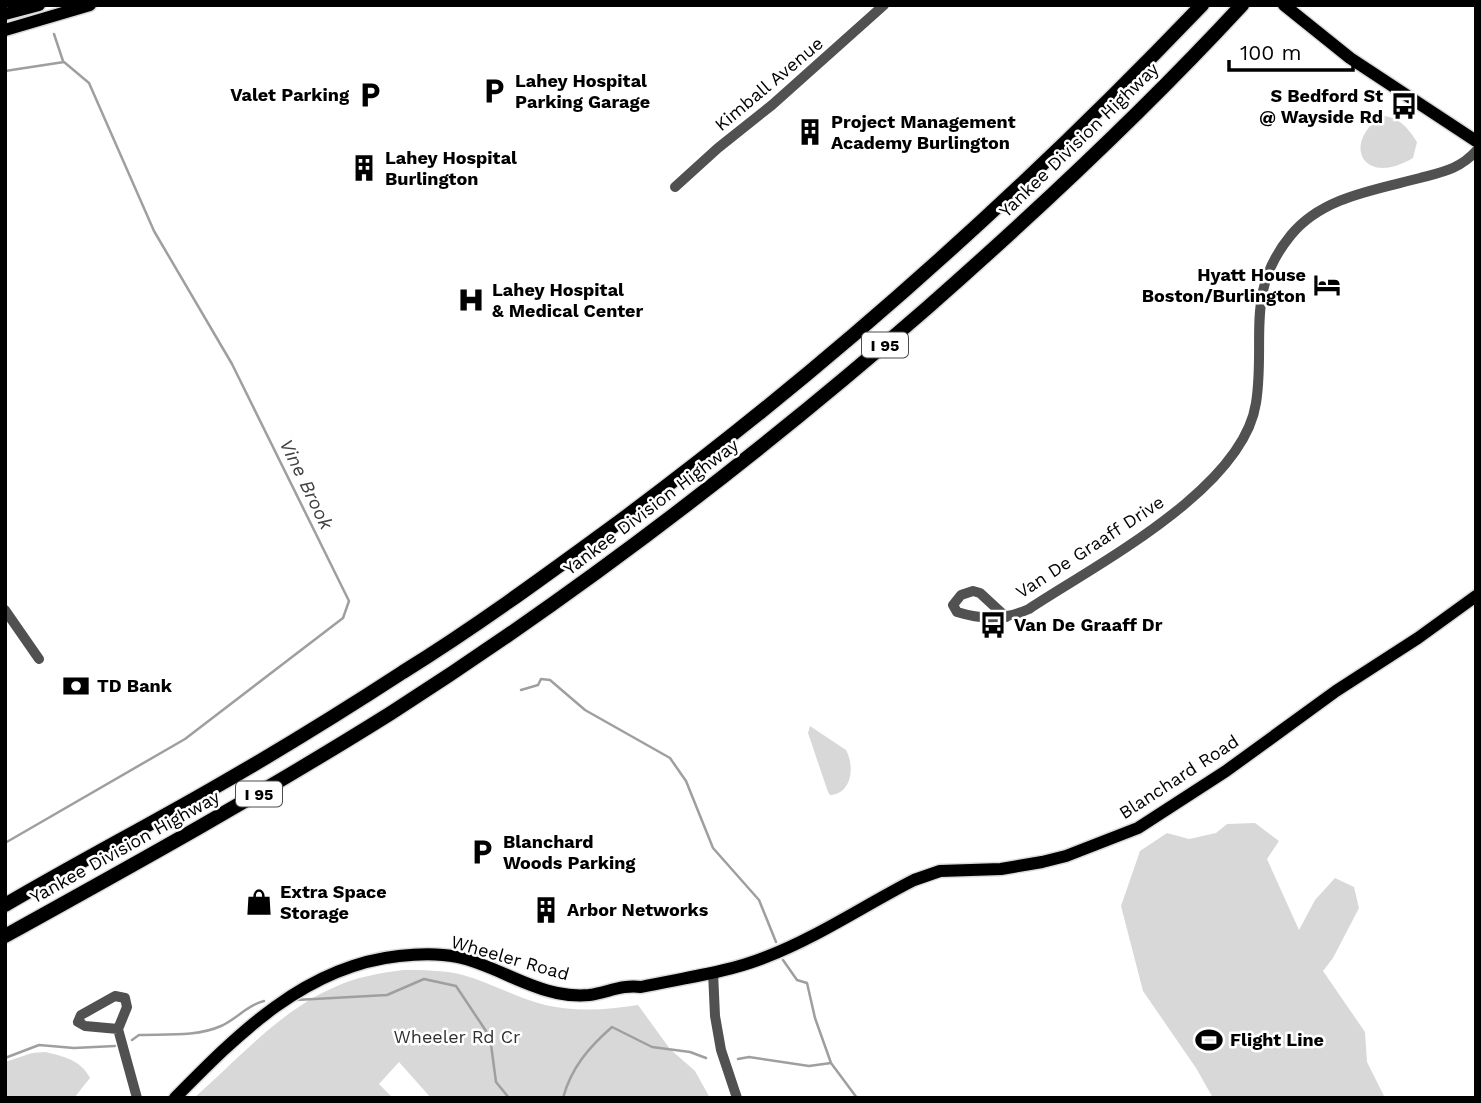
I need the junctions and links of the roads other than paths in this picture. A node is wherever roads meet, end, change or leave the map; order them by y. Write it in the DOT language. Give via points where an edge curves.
graph roads {
  1 [pos="39,5"];
  2 [pos="90,5"];
  3 [pos="884,5"];
  4 [pos="1202,5"];
  5 [pos="1242,5"];
  6 [pos="1284,5"];
  7 [pos="5,14"];
  8 [pos="5,30"];
  9 [pos="1476,141"];
  10 [pos="1476,151"];
  11 [pos="675,187"];
  12 [pos="1476,596"];
  13 [pos="5,610"];
  14 [pos="1006,617"];
  15 [pos="39,659"];
  16 [pos="5,905"];
  17 [pos="9,935"];
  18 [pos="713,972"];
  19 [pos="118,1029"];
  20 [pos="137,1098"];
  21 [pos="175,1098"];
  22 [pos="737,1098"];
  1 -- 7 [label="main road"];
  2 -- 8 [label="main road"];
  3 -- 11 [label="street, Kimball Avenue"];
  4 -- 16 [label="highway, Yankee Division Highway / I 95" via="1061,149 972,231 820,363 661,491 403,673 213,789"];
  5 -- 17 [label="highway, Yankee Division Highway / I 95" via="1110,139 965,275 783,431 637,544 381,719 190,834"];
  6 -- 9 [label="main road" via="1350,58"];
  10 -- 14 [label="street, Van De Graaff Drive" via="1454,169 1332,204 1299,227 1281,249 1264,283 1256,404 1237,452 1159,525 1029,608"];
  12 -- 18 [label="main road, Blanchard Road" via="1138,828 1042,862 930,873 778,953"];
  13 -- 15 [label="street"];
  14 -- 14 [label="street, Van De Graaff Drive" via="973,591 961,595 953,605 957,612 975,617"];
  18 -- 21 [label="main road, Wheeler Road" via="574,995 541,989 457,957 414,955 362,962 320,977 274,1008"];
  18 -- 22 [label="street" via="721,1050"];
  19 -- 19 [label="street" via="127,1007 125,998 115,996 81,1015 79,1022"];
  19 -- 20 [label="street"];
}
